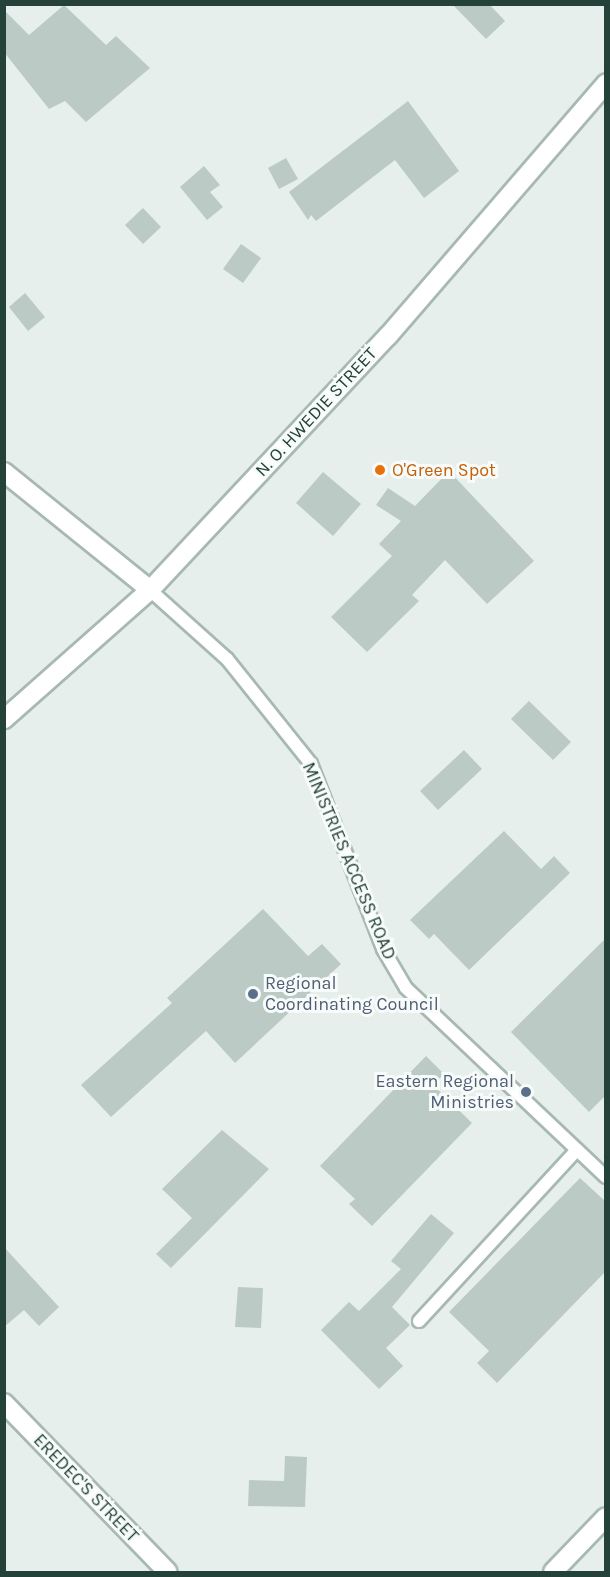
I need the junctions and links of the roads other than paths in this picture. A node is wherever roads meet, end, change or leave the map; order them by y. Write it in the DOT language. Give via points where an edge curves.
graph roads {
  1 [pos="606,83"];
  2 [pos="4,472"];
  3 [pos="150,590"];
  4 [pos="4,719"];
  5 [pos="577,1150"];
  6 [pos="606,1177"];
  7 [pos="419,1321"];
  8 [pos="4,1403"];
  9 [pos="606,1517"];
  10 [pos="168,1572"];
  11 [pos="553,1572"];
  1 -- 3 [label="street, N. O. HWEDIE STREET" via="388,336"];
  2 -- 3 [label="street"];
  3 -- 4 [label="street, N. O. HWEDIE STREET"];
  3 -- 5 [label="lane, MINISTRIES ACCESS ROAD" via="227,659 311,764 383,949 406,988"];
  5 -- 6 [label="lane, MINISTRIES ACCESS ROAD"];
  5 -- 7 [label="lane"];
  8 -- 10 [label="street, EREDEC'S STREET"];
  9 -- 11 [label="street"];
}
